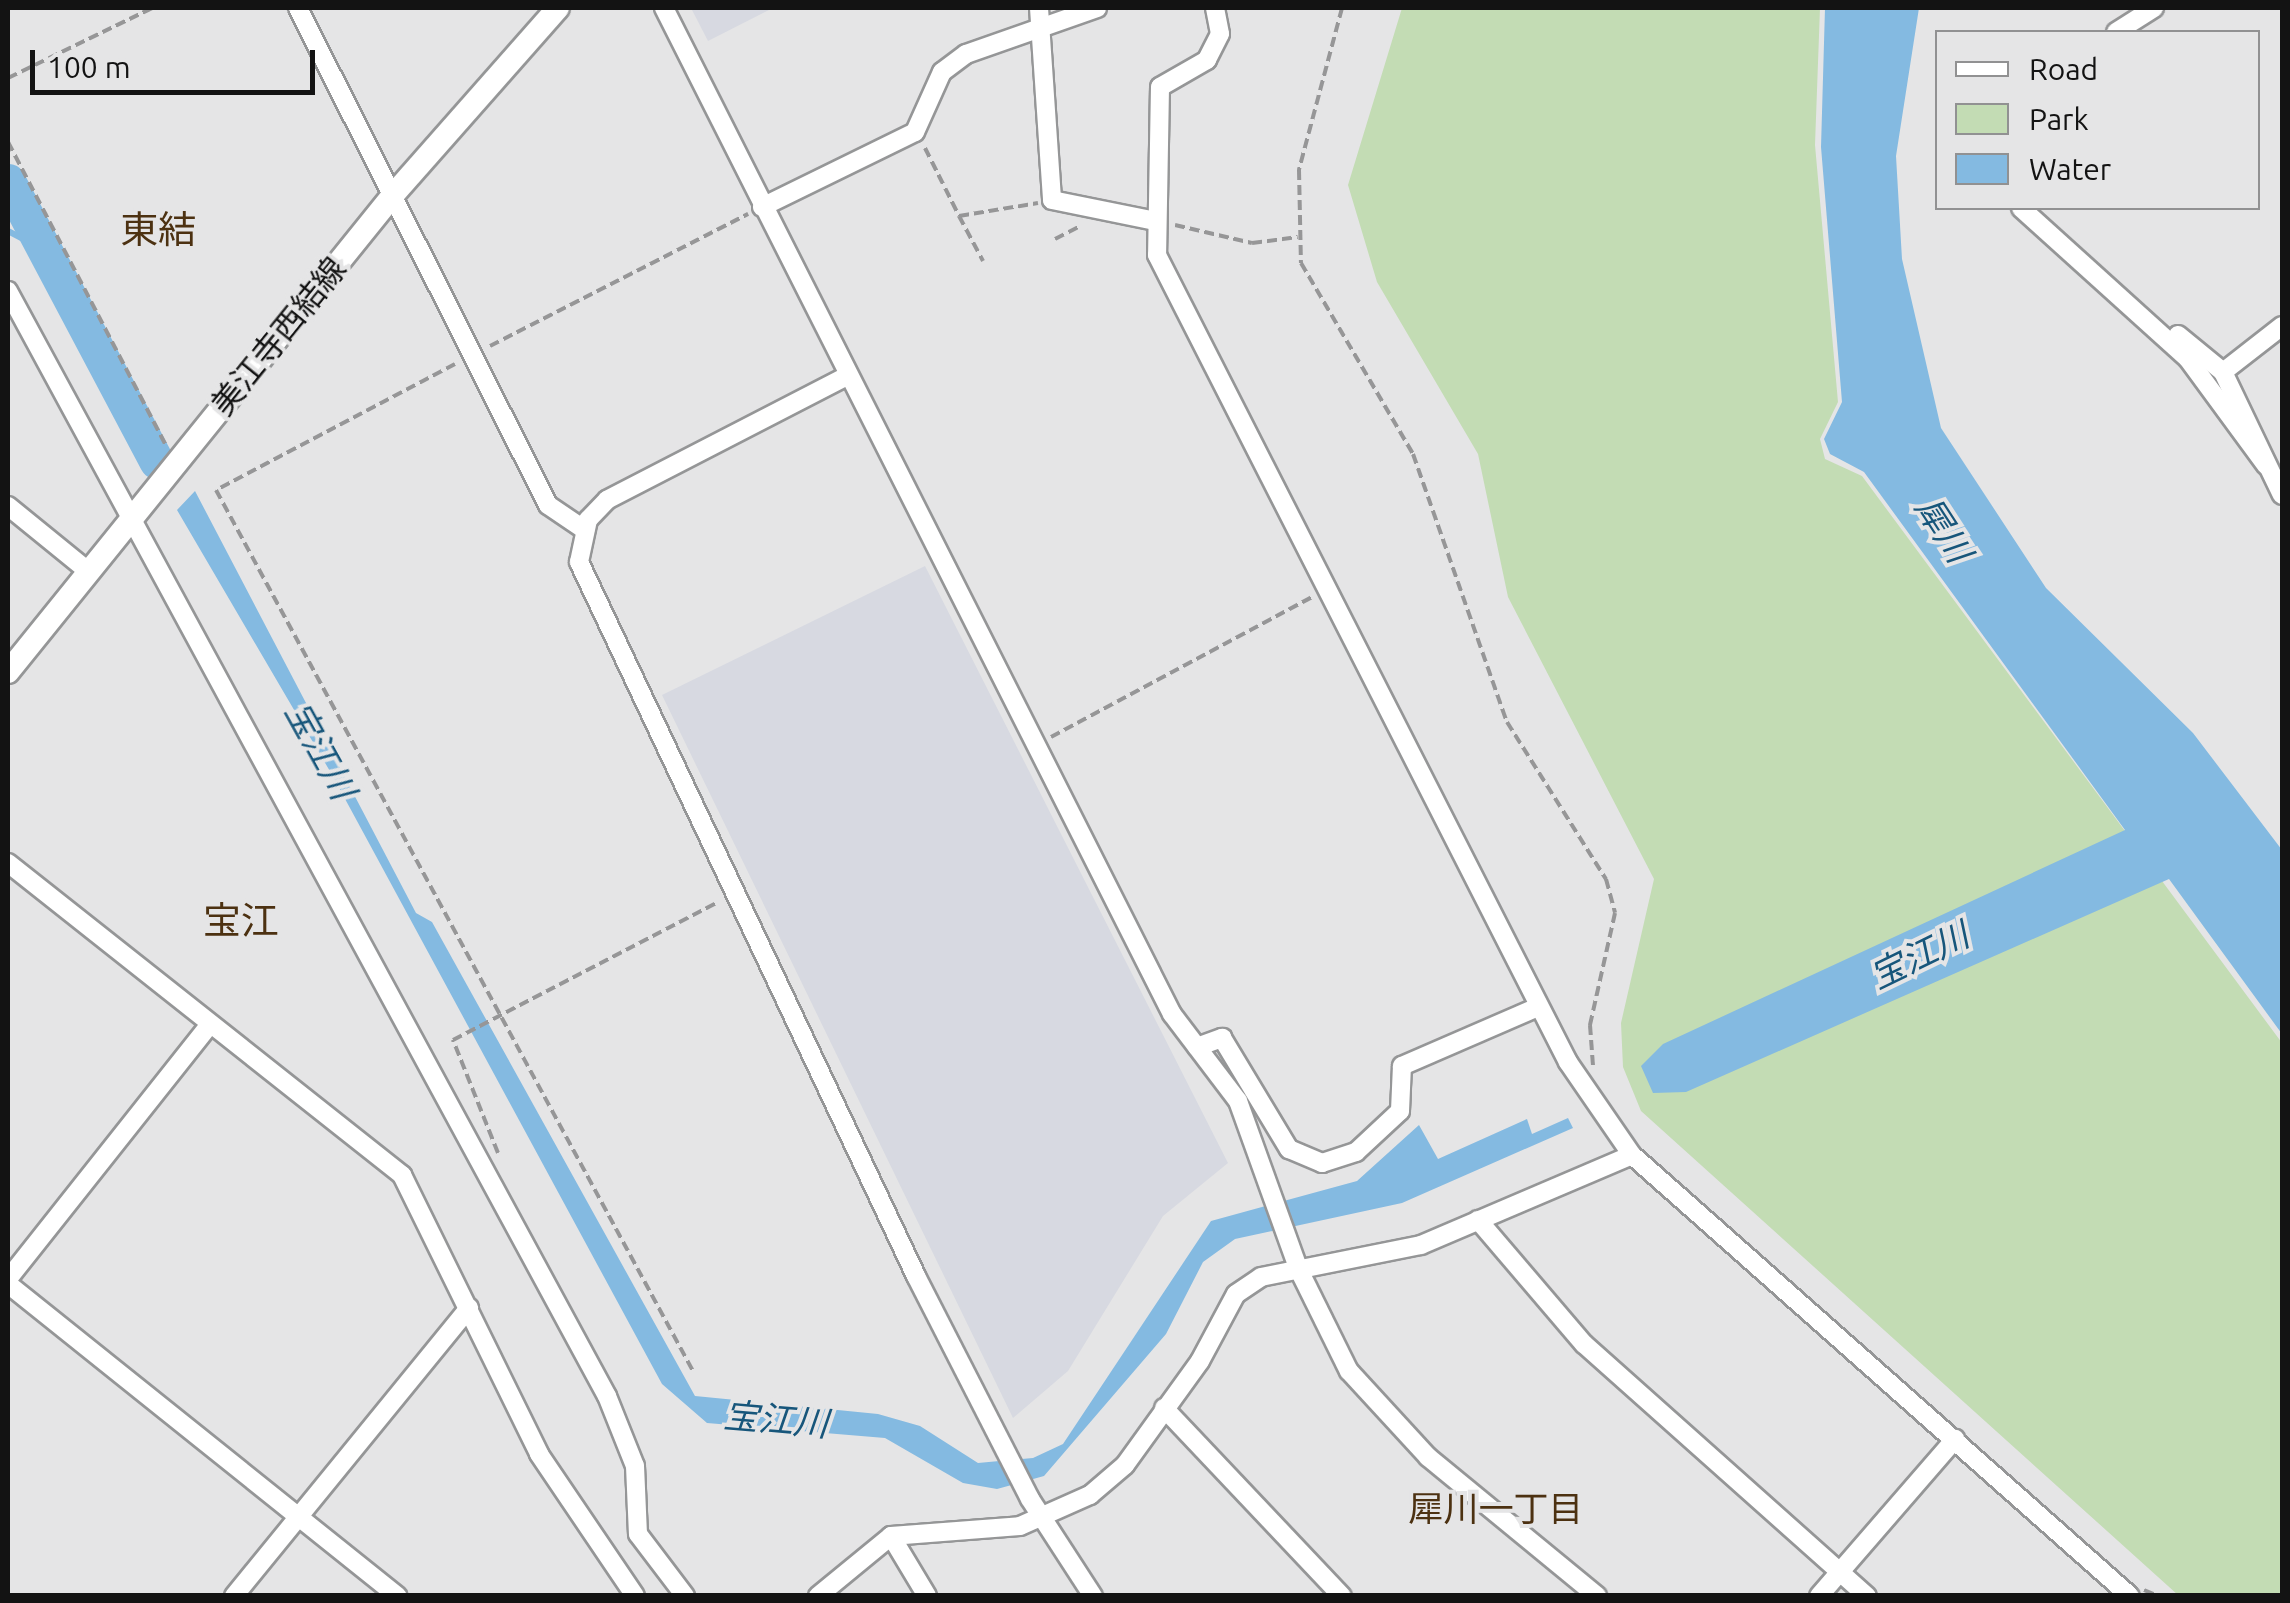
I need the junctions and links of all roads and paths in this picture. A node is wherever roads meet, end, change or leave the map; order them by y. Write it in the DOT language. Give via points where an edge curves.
graph roads {
  1 [pos="152,8"];
  2 [pos="298,8"];
  3 [pos="558,8"];
  4 [pos="664,8"];
  5 [pos="1039,8"];
  6 [pos="1097,8"];
  7 [pos="1215,8"];
  8 [pos="1342,8"];
  9 [pos="2154,8"];
  10 [pos="1044,26"];
  11 [pos="2119,30"];
  12 [pos="8,78"];
  13 [pos="914,132"];
  14 [pos="8,142"];
  15 [pos="392,195"];
  16 [pos="1052,200"];
  17 [pos="762,207"];
  18 [pos="2023,210"];
  19 [pos="1094,212"];
  20 [pos="959,216"];
  21 [pos="1156,221"];
  22 [pos="1298,238"];
  23 [pos="1054,240"];
  24 [pos="983,261"];
  25 [pos="8,290"];
  26 [pos="2127,304"];
  27 [pos="2282,326"];
  28 [pos="470,356"];
  29 [pos="2223,372"];
  30 [pos="847,376"];
  31 [pos="166,446"];
  32 [pos="2266,466"];
  33 [pos="2282,495"];
  34 [pos="8,506"];
  35 [pos="135,516"];
  36 [pos="584,530"];
  37 [pos="88,572"];
  38 [pos="1325,590"];
  39 [pos="8,672"];
  40 [pos="1034,746"];
  41 [pos="8,863"];
  42 [pos="740,891"];
  43 [pos="1538,1007"];
  44 [pos="504,1011"];
  45 [pos="210,1024"];
  46 [pos="1197,1047"];
  47 [pos="1595,1075"];
  48 [pos="1632,1154"];
  49 [pos="504,1170"];
  50 [pos="1478,1220"];
  51 [pos="1296,1261"];
  52 [pos="8,1282"];
  53 [pos="468,1308"];
  54 [pos="694,1373"];
  55 [pos="1164,1408"];
  56 [pos="1955,1439"];
  57 [pos="298,1518"];
  58 [pos="1044,1520"];
  59 [pos="891,1536"];
  60 [pos="1839,1572"];
  61 [pos="234,1596"];
  62 [pos="398,1596"];
  63 [pos="634,1596"];
  64 [pos="685,1596"];
  65 [pos="818,1596"];
  66 [pos="927,1596"];
  67 [pos="1093,1596"];
  68 [pos="1342,1596"];
  69 [pos="1597,1596"];
  70 [pos="1819,1596"];
  71 [pos="1868,1596"];
  72 [pos="2130,1596"];
  1 -- 12 [label="path"];
  2 -- 15 [label="street"];
  3 -- 15 [label="main road, 美江寺西結線"];
  4 -- 17 [label="street"];
  5 -- 10 [label="street"];
  6 -- 10 [label="street"];
  7 -- 21 [label="street" via="1220,34 1207,60 1160,86"];
  8 -- 22 [label="path" via="1299,170"];
  9 -- 11 [label="street"];
  10 -- 13 [label="street" via="942,72"];
  10 -- 16 [label="street"];
  13 -- 17 [label="street"];
  13 -- 20 [label="path"];
  14 -- 31 [label="path"];
  15 -- 28 [label="street"];
  15 -- 35 [label="main road, 美江寺西結線"];
  16 -- 19 [label="street"];
  16 -- 20 [label="path"];
  17 -- 28 [label="path"];
  17 -- 30 [label="street"];
  18 -- 26 [label="street"];
  19 -- 21 [label="street"];
  19 -- 23 [label="path"];
  20 -- 24 [label="path"];
  21 -- 22 [label="path" via="1252,243"];
  21 -- 38 [label="street" via="1156,255"];
  22 -- 47 [label="path" via="1323,310 1412,454 1508,722 1606,879 1614,914 1590,1025"];
  25 -- 35 [label="street"];
  26 -- 29 [label="street"];
  26 -- 32 [label="street" via="2204,376"];
  27 -- 29 [label="street"];
  28 -- 36 [label="street" via="548,505"];
  28 -- 44 [label="path" via="216,490"];
  29 -- 32 [label="street"];
  30 -- 36 [label="street" via="606,500"];
  30 -- 40 [label="street"];
  32 -- 33 [label="street"];
  34 -- 37 [label="street"];
  35 -- 37 [label="main road, 美江寺西結線"];
  35 -- 64 [label="street" via="607,1396 636,1466 638,1534"];
  36 -- 42 [label="street" via="578,562 587,593"];
  37 -- 39 [label="main road, 美江寺西結線"];
  38 -- 40 [label="path"];
  38 -- 43 [label="street"];
  40 -- 46 [label="street"];
  41 -- 45 [label="street"];
  42 -- 44 [label="path"];
  42 -- 58 [label="street"];
  43 -- 46 [label="street" via="1402,1066 1400,1111 1356,1152 1322,1163 1289,1149 1222,1038"];
  43 -- 48 [label="street"];
  44 -- 49 [label="path" via="453,1040"];
  44 -- 54 [label="path"];
  45 -- 52 [label="street"];
  45 -- 53 [label="street" via="402,1175"];
  46 -- 51 [label="street" via="1238,1101"];
  48 -- 50 [label="street"];
  48 -- 56 [label="street"];
  50 -- 51 [label="street" via="1421,1245"];
  50 -- 60 [label="street" via="1584,1344"];
  51 -- 55 [label="street" via="1236,1294"];
  51 -- 69 [label="street" via="1376,1406"];
  52 -- 57 [label="street"];
  53 -- 57 [label="street"];
  53 -- 63 [label="street" via="539,1454"];
  55 -- 58 [label="street" via="1124,1466"];
  55 -- 68 [label="street"];
  56 -- 60 [label="street"];
  56 -- 72 [label="street"];
  57 -- 61 [label="street"];
  57 -- 62 [label="street"];
  58 -- 59 [label="street"];
  58 -- 67 [label="street"];
  59 -- 65 [label="street"];
  59 -- 66 [label="street"];
  60 -- 70 [label="street"];
  60 -- 71 [label="street"];
}
